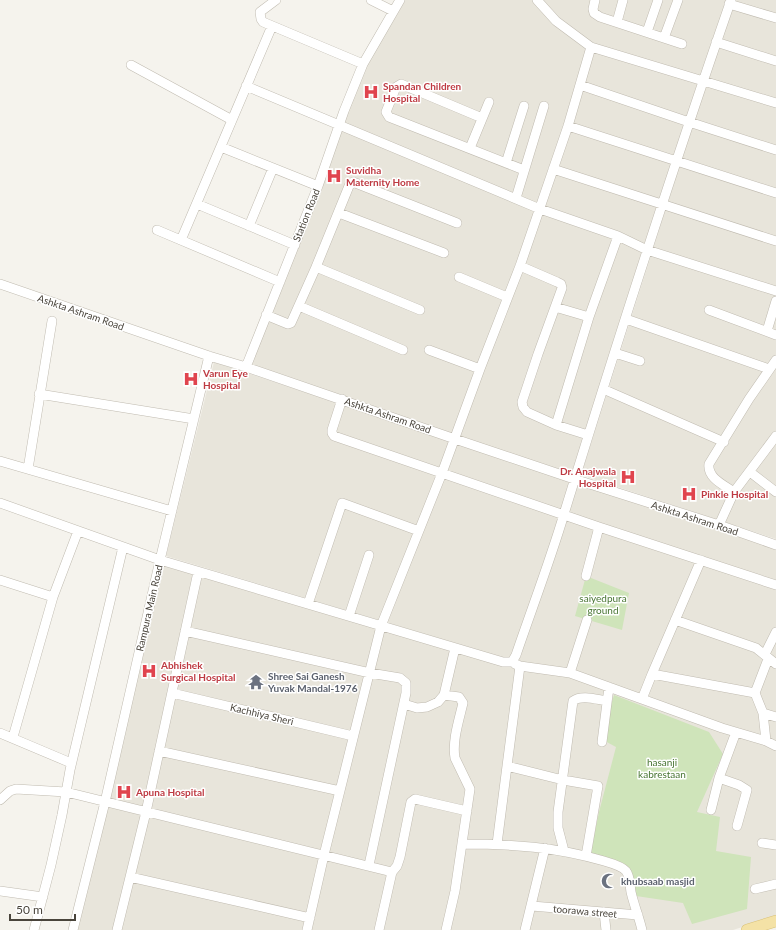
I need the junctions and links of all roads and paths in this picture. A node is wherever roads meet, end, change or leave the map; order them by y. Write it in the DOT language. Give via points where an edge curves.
graph roads {
  1 [pos="276,0"];
  2 [pos="371,0"];
  3 [pos="400,0"];
  4 [pos="538,0"];
  5 [pos="596,0"];
  6 [pos="623,0"];
  7 [pos="658,0"];
  8 [pos="678,0"];
  9 [pos="730,1"];
  10 [pos="393,12"];
  11 [pos="776,18"];
  12 [pos="617,22"];
  13 [pos="272,26"];
  14 [pos="647,32"];
  15 [pos="664,38"];
  16 [pos="716,42"];
  17 [pos="682,44"];
  18 [pos="591,47"];
  19 [pos="776,61"];
  20 [pos="363,64"];
  21 [pos="131,66"];
  22 [pos="703,81"];
  23 [pos="580,85"];
  24 [pos="246,86"];
  25 [pos="489,102"];
  26 [pos="776,103"];
  27 [pos="524,106"];
  28 [pos="544,106"];
  29 [pos="482,118"];
  30 [pos="232,120"];
  31 [pos="689,122"];
  32 [pos="340,125"];
  33 [pos="568,126"];
  34 [pos="221,147"];
  35 [pos="470,148"];
  36 [pos="776,150"];
  37 [pos="676,160"];
  38 [pos="506,163"];
  39 [pos="273,168"];
  40 [pos="553,169"];
  41 [pos="524,170"];
  42 [pos="318,186"];
  43 [pos="776,193"];
  44 [pos="516,198"];
  45 [pos="197,204"];
  46 [pos="662,204"];
  47 [pos="540,209"];
  48 [pos="339,213"];
  49 [pos="457,224"];
  50 [pos="249,226"];
  51 [pos="157,230"];
  52 [pos="618,236"];
  53 [pos="181,240"];
  54 [pos="776,241"];
  55 [pos="294,245"];
  56 [pos="647,250"];
  57 [pos="444,253"];
  58 [pos="520,266"];
  59 [pos="316,267"];
  60 [pos="459,277"];
  61 [pos="280,282"];
  62 [pos="0,284"];
  63 [pos="776,291"];
  64 [pos="507,297"];
  65 [pos="776,301"];
  66 [pos="299,306"];
  67 [pos="556,307"];
  68 [pos="420,310"];
  69 [pos="709,310"];
  70 [pos="266,315"];
  71 [pos="589,317"];
  72 [pos="626,319"];
  73 [pos="52,321"];
  74 [pos="767,331"];
  75 [pos="776,335"];
  76 [pos="403,350"];
  77 [pos="428,350"];
  78 [pos="615,353"];
  79 [pos="209,356"];
  80 [pos="776,360"];
  81 [pos="640,361"];
  82 [pos="246,367"];
  83 [pos="480,369"];
  84 [pos="769,369"];
  85 [pos="603,389"];
  86 [pos="39,394"];
  87 [pos="342,399"];
  88 [pos="194,419"];
  89 [pos="556,425"];
  90 [pos="588,435"];
  91 [pos="455,439"];
  92 [pos="724,442"];
  93 [pos="774,442"];
  94 [pos="0,461"];
  95 [pos="28,470"];
  96 [pos="750,472"];
  97 [pos="442,473"];
  98 [pos="574,479"];
  99 [pos="734,492"];
  100 [pos="776,492"];
  101 [pos="0,503"];
  102 [pos="172,511"];
  103 [pos="564,514"];
  104 [pos="719,525"];
  105 [pos="599,526"];
  106 [pos="78,531"];
  107 [pos="419,531"];
  108 [pos="776,545"];
  109 [pos="123,547"];
  110 [pos="370,555"];
  111 [pos="160,560"];
  112 [pos="701,560"];
  113 [pos="198,572"];
  114 [pos="586,576"];
  115 [pos="0,580"];
  116 [pos="776,585"];
  117 [pos="53,598"];
  118 [pos="308,604"];
  119 [pos="349,616"];
  120 [pos="587,620"];
  121 [pos="675,620"];
  122 [pos="381,626"];
  123 [pos="186,630"];
  124 [pos="776,632"];
  125 [pos="455,648"];
  126 [pos="770,659"];
  127 [pos="512,662"];
  128 [pos="520,666"];
  129 [pos="370,673"];
  130 [pos="570,673"];
  131 [pos="652,674"];
  132 [pos="610,687"];
  133 [pos="172,693"];
  134 [pos="755,693"];
  135 [pos="444,695"];
  136 [pos="642,700"];
  137 [pos="608,701"];
  138 [pos="404,704"];
  139 [pos="763,713"];
  140 [pos="776,717"];
  141 [pos="736,732"];
  142 [pos="0,733"];
  143 [pos="353,736"];
  144 [pos="13,737"];
  145 [pos="766,741"];
  146 [pos="602,742"];
  147 [pos="776,746"];
  148 [pos="159,751"];
  149 [pos="71,763"];
  150 [pos="507,766"];
  151 [pos="718,778"];
  152 [pos="563,780"];
  153 [pos="340,791"];
  154 [pos="66,792"];
  155 [pos="0,800"];
  156 [pos="106,802"];
  157 [pos="467,810"];
  158 [pos="711,810"];
  159 [pos="146,812"];
  160 [pos="738,826"];
  161 [pos="762,843"];
  162 [pos="462,844"];
  163 [pos="497,844"];
  164 [pos="776,845"];
  165 [pos="545,848"];
  166 [pos="564,851"];
  167 [pos="324,854"];
  168 [pos="586,856"];
  169 [pos="368,865"];
  170 [pos="392,872"];
  171 [pos="130,877"];
  172 [pos="776,884"];
  173 [pos="755,889"];
  174 [pos="0,891"];
  175 [pos="42,897"];
  176 [pos="532,906"];
  177 [pos="604,912"];
  178 [pos="638,915"];
  179 [pos="310,918"];
  180 [pos="776,920"];
  181 [pos="34,930"];
  182 [pos="73,930"];
  183 [pos="117,930"];
  184 [pos="307,930"];
  185 [pos="379,930"];
  186 [pos="446,930"];
  187 [pos="525,930"];
  188 [pos="606,930"];
  189 [pos="642,930"];
  190 [pos="747,930"];
  1 -- 13 [label="street" via="263,9 260,16 263,22"];
  2 -- 10 [label="street"];
  3 -- 10 [label="street, Station Road"];
  4 -- 18 [label="street" via="556,21"];
  5 -- 12 [label="street" via="594,13"];
  6 -- 12 [label="street"];
  7 -- 14 [label="street"];
  8 -- 15 [label="street"];
  9 -- 11 [label="street"];
  9 -- 16 [label="street"];
  10 -- 20 [label="street, Station Road"];
  12 -- 14 [label="street"];
  13 -- 20 [label="street"];
  13 -- 24 [label="street"];
  14 -- 15 [label="street"];
  15 -- 17 [label="street"];
  16 -- 19 [label="street"];
  16 -- 22 [label="street"];
  18 -- 22 [label="street"];
  18 -- 23 [label="street"];
  20 -- 32 [label="street, Station Road"];
  21 -- 30 [label="street"];
  22 -- 26 [label="street"];
  22 -- 31 [label="street"];
  23 -- 31 [label="street"];
  23 -- 33 [label="street"];
  24 -- 30 [label="street"];
  24 -- 32 [label="street"];
  25 -- 29 [label="street"];
  27 -- 38 [label="street"];
  28 -- 41 [label="street"];
  29 -- 35 [label="street"];
  29 -- 35 [label="street" via="401,84 396,87 386,110 389,117"];
  30 -- 34 [label="street"];
  31 -- 36 [label="street"];
  31 -- 37 [label="street"];
  32 -- 42 [label="street, Station Road"];
  32 -- 44 [label="street"];
  33 -- 37 [label="street"];
  33 -- 40 [label="street"];
  34 -- 39 [label="street"];
  34 -- 45 [label="street"];
  35 -- 38 [label="street"];
  37 -- 43 [label="street"];
  37 -- 46 [label="street"];
  38 -- 41 [label="street"];
  39 -- 42 [label="street"];
  39 -- 50 [label="street"];
  40 -- 46 [label="street"];
  40 -- 47 [label="street"];
  41 -- 44 [label="street"];
  42 -- 55 [label="street, Station Road"];
  44 -- 47 [label="street"];
  45 -- 50 [label="street"];
  45 -- 53 [label="street"];
  46 -- 54 [label="street"];
  46 -- 56 [label="street"];
  47 -- 52 [label="street"];
  47 -- 58 [label="street"];
  48 -- 49 [label="street" via="350,184 356,183"];
  48 -- 57 [label="street"];
  48 -- 59 [label="street"];
  50 -- 55 [label="street"];
  51 -- 53 [label="street"];
  52 -- 56 [label="street"];
  52 -- 71 [label="street"];
  53 -- 61 [label="street"];
  55 -- 61 [label="street, Station Road"];
  56 -- 63 [label="street"];
  56 -- 72 [label="street"];
  58 -- 64 [label="street"];
  58 -- 67 [label="street" via="561,284"];
  59 -- 66 [label="street"];
  59 -- 68 [label="street"];
  60 -- 64 [label="street"];
  61 -- 70 [label="street, Station Road"];
  62 -- 79 [label="street, Ashkta Ashram Road"];
  64 -- 83 [label="street"];
  65 -- 74 [label="street"];
  66 -- 70 [label="street" via="290,324"];
  66 -- 76 [label="street"];
  67 -- 71 [label="street"];
  67 -- 89 [label="street" via="522,402 527,412"];
  69 -- 74 [label="street"];
  70 -- 82 [label="street, Station Road"];
  71 -- 89 [label="street"];
  72 -- 78 [label="street"];
  72 -- 84 [label="street"];
  73 -- 86 [label="street"];
  74 -- 75 [label="street"];
  77 -- 83 [label="street"];
  78 -- 81 [label="street"];
  78 -- 85 [label="street"];
  79 -- 82 [label="street, Ashkta Ashram Road"];
  79 -- 88 [label="street, Rampura Main Road"];
  80 -- 84 [label="street"];
  82 -- 87 [label="street, Ashkta Ashram Road"];
  83 -- 91 [label="street"];
  84 -- 92 [label="street"];
  85 -- 90 [label="street"];
  85 -- 92 [label="street"];
  86 -- 88 [label="street"];
  86 -- 95 [label="street"];
  87 -- 91 [label="street, Ashkta Ashram Road"];
  87 -- 97 [label="street" via="332,430 334,436"];
  88 -- 102 [label="street, Rampura Main Road"];
  89 -- 90 [label="street"];
  90 -- 98 [label="street"];
  91 -- 97 [label="street"];
  91 -- 98 [label="street, Ashkta Ashram Road"];
  92 -- 99 [label="street" via="709,464 709,470 712,476"];
  93 -- 96 [label="street"];
  94 -- 95 [label="street"];
  95 -- 102 [label="street"];
  96 -- 99 [label="street"];
  96 -- 100 [label="street"];
  97 -- 103 [label="street"];
  97 -- 107 [label="street"];
  98 -- 103 [label="street"];
  98 -- 104 [label="street, Ashkta Ashram Road"];
  99 -- 104 [label="street"];
  101 -- 106 [label="street"];
  102 -- 111 [label="street, Rampura Main Road"];
  103 -- 105 [label="street"];
  103 -- 127 [label="street"];
  104 -- 108 [label="street, Ashkta Ashram Road"];
  105 -- 112 [label="street"];
  105 -- 114 [label="street"];
  106 -- 109 [label="street"];
  106 -- 117 [label="street"];
  107 -- 118 [label="street" via="342,503"];
  107 -- 122 [label="street"];
  109 -- 111 [label="street"];
  109 -- 149 [label="street"];
  110 -- 119 [label="street"];
  111 -- 113 [label="street"];
  111 -- 156 [label="street, Rampura Main Road"];
  112 -- 116 [label="street"];
  112 -- 121 [label="street"];
  113 -- 118 [label="street"];
  113 -- 123 [label="street"];
  115 -- 117 [label="street"];
  117 -- 144 [label="street"];
  118 -- 119 [label="street"];
  119 -- 122 [label="street"];
  120 -- 130 [label="street"];
  121 -- 126 [label="street" via="756,648"];
  121 -- 131 [label="street"];
  122 -- 125 [label="street"];
  122 -- 129 [label="street"];
  123 -- 129 [label="street"];
  123 -- 133 [label="street"];
  124 -- 126 [label="street"];
  125 -- 127 [label="street" via="503,662"];
  125 -- 135 [label="street"];
  126 -- 134 [label="street"];
  127 -- 128 [label="street"];
  128 -- 130 [label="street"];
  128 -- 150 [label="street"];
  129 -- 138 [label="street" via="400,678 406,683"];
  129 -- 143 [label="street"];
  130 -- 132 [label="street"];
  131 -- 134 [label="street"];
  131 -- 136 [label="street"];
  132 -- 136 [label="street"];
  132 -- 137 [label="street"];
  133 -- 143 [label="street, Kachhiya Sheri"];
  133 -- 148 [label="street"];
  134 -- 139 [label="street"];
  135 -- 138 [label="street" via="438,702 427,707 417,708"];
  135 -- 157 [label="street" via="459,697 463,703 454,754 470,790"];
  136 -- 141 [label="street"];
  137 -- 146 [label="street"];
  137 -- 152 [label="street" via="582,698 573,701"];
  138 -- 169 [label="street"];
  139 -- 140 [label="street"];
  139 -- 145 [label="street"];
  141 -- 145 [label="street"];
  141 -- 151 [label="street"];
  142 -- 144 [label="street"];
  143 -- 153 [label="street"];
  144 -- 149 [label="street"];
  145 -- 147 [label="street"];
  148 -- 153 [label="street"];
  148 -- 159 [label="street"];
  149 -- 154 [label="street"];
  150 -- 152 [label="street"];
  150 -- 163 [label="street"];
  151 -- 158 [label="street"];
  151 -- 160 [label="street" via="747,790"];
  152 -- 166 [label="street" via="558,828"];
  152 -- 168 [label="street" via="598,786"];
  153 -- 167 [label="street"];
  154 -- 155 [label="street" via="16,789"];
  154 -- 156 [label="street"];
  154 -- 175 [label="street"];
  156 -- 159 [label="street"];
  156 -- 182 [label="street, Rampura Main Road"];
  157 -- 162 [label="street"];
  157 -- 170 [label="street" via="415,799 410,802 400,857"];
  159 -- 167 [label="street"];
  159 -- 171 [label="street"];
  161 -- 164 [label="street"];
  162 -- 163 [label="street"];
  162 -- 186 [label="street"];
  163 -- 165 [label="street"];
  165 -- 166 [label="street"];
  165 -- 176 [label="street"];
  166 -- 168 [label="street"];
  167 -- 169 [label="street"];
  167 -- 179 [label="street"];
  168 -- 178 [label="street" via="626,870"];
  169 -- 170 [label="street"];
  170 -- 185 [label="street"];
  171 -- 179 [label="street"];
  171 -- 183 [label="street"];
  172 -- 173 [label="street"];
  174 -- 175 [label="street"];
  175 -- 181 [label="street"];
  176 -- 177 [label="street, toorawa street"];
  176 -- 187 [label="street"];
  177 -- 178 [label="street, toorawa street"];
  177 -- 188 [label="street"];
  178 -- 189 [label="street"];
  179 -- 184 [label="street"];
  180 -- 190 [label="main road"];
}
